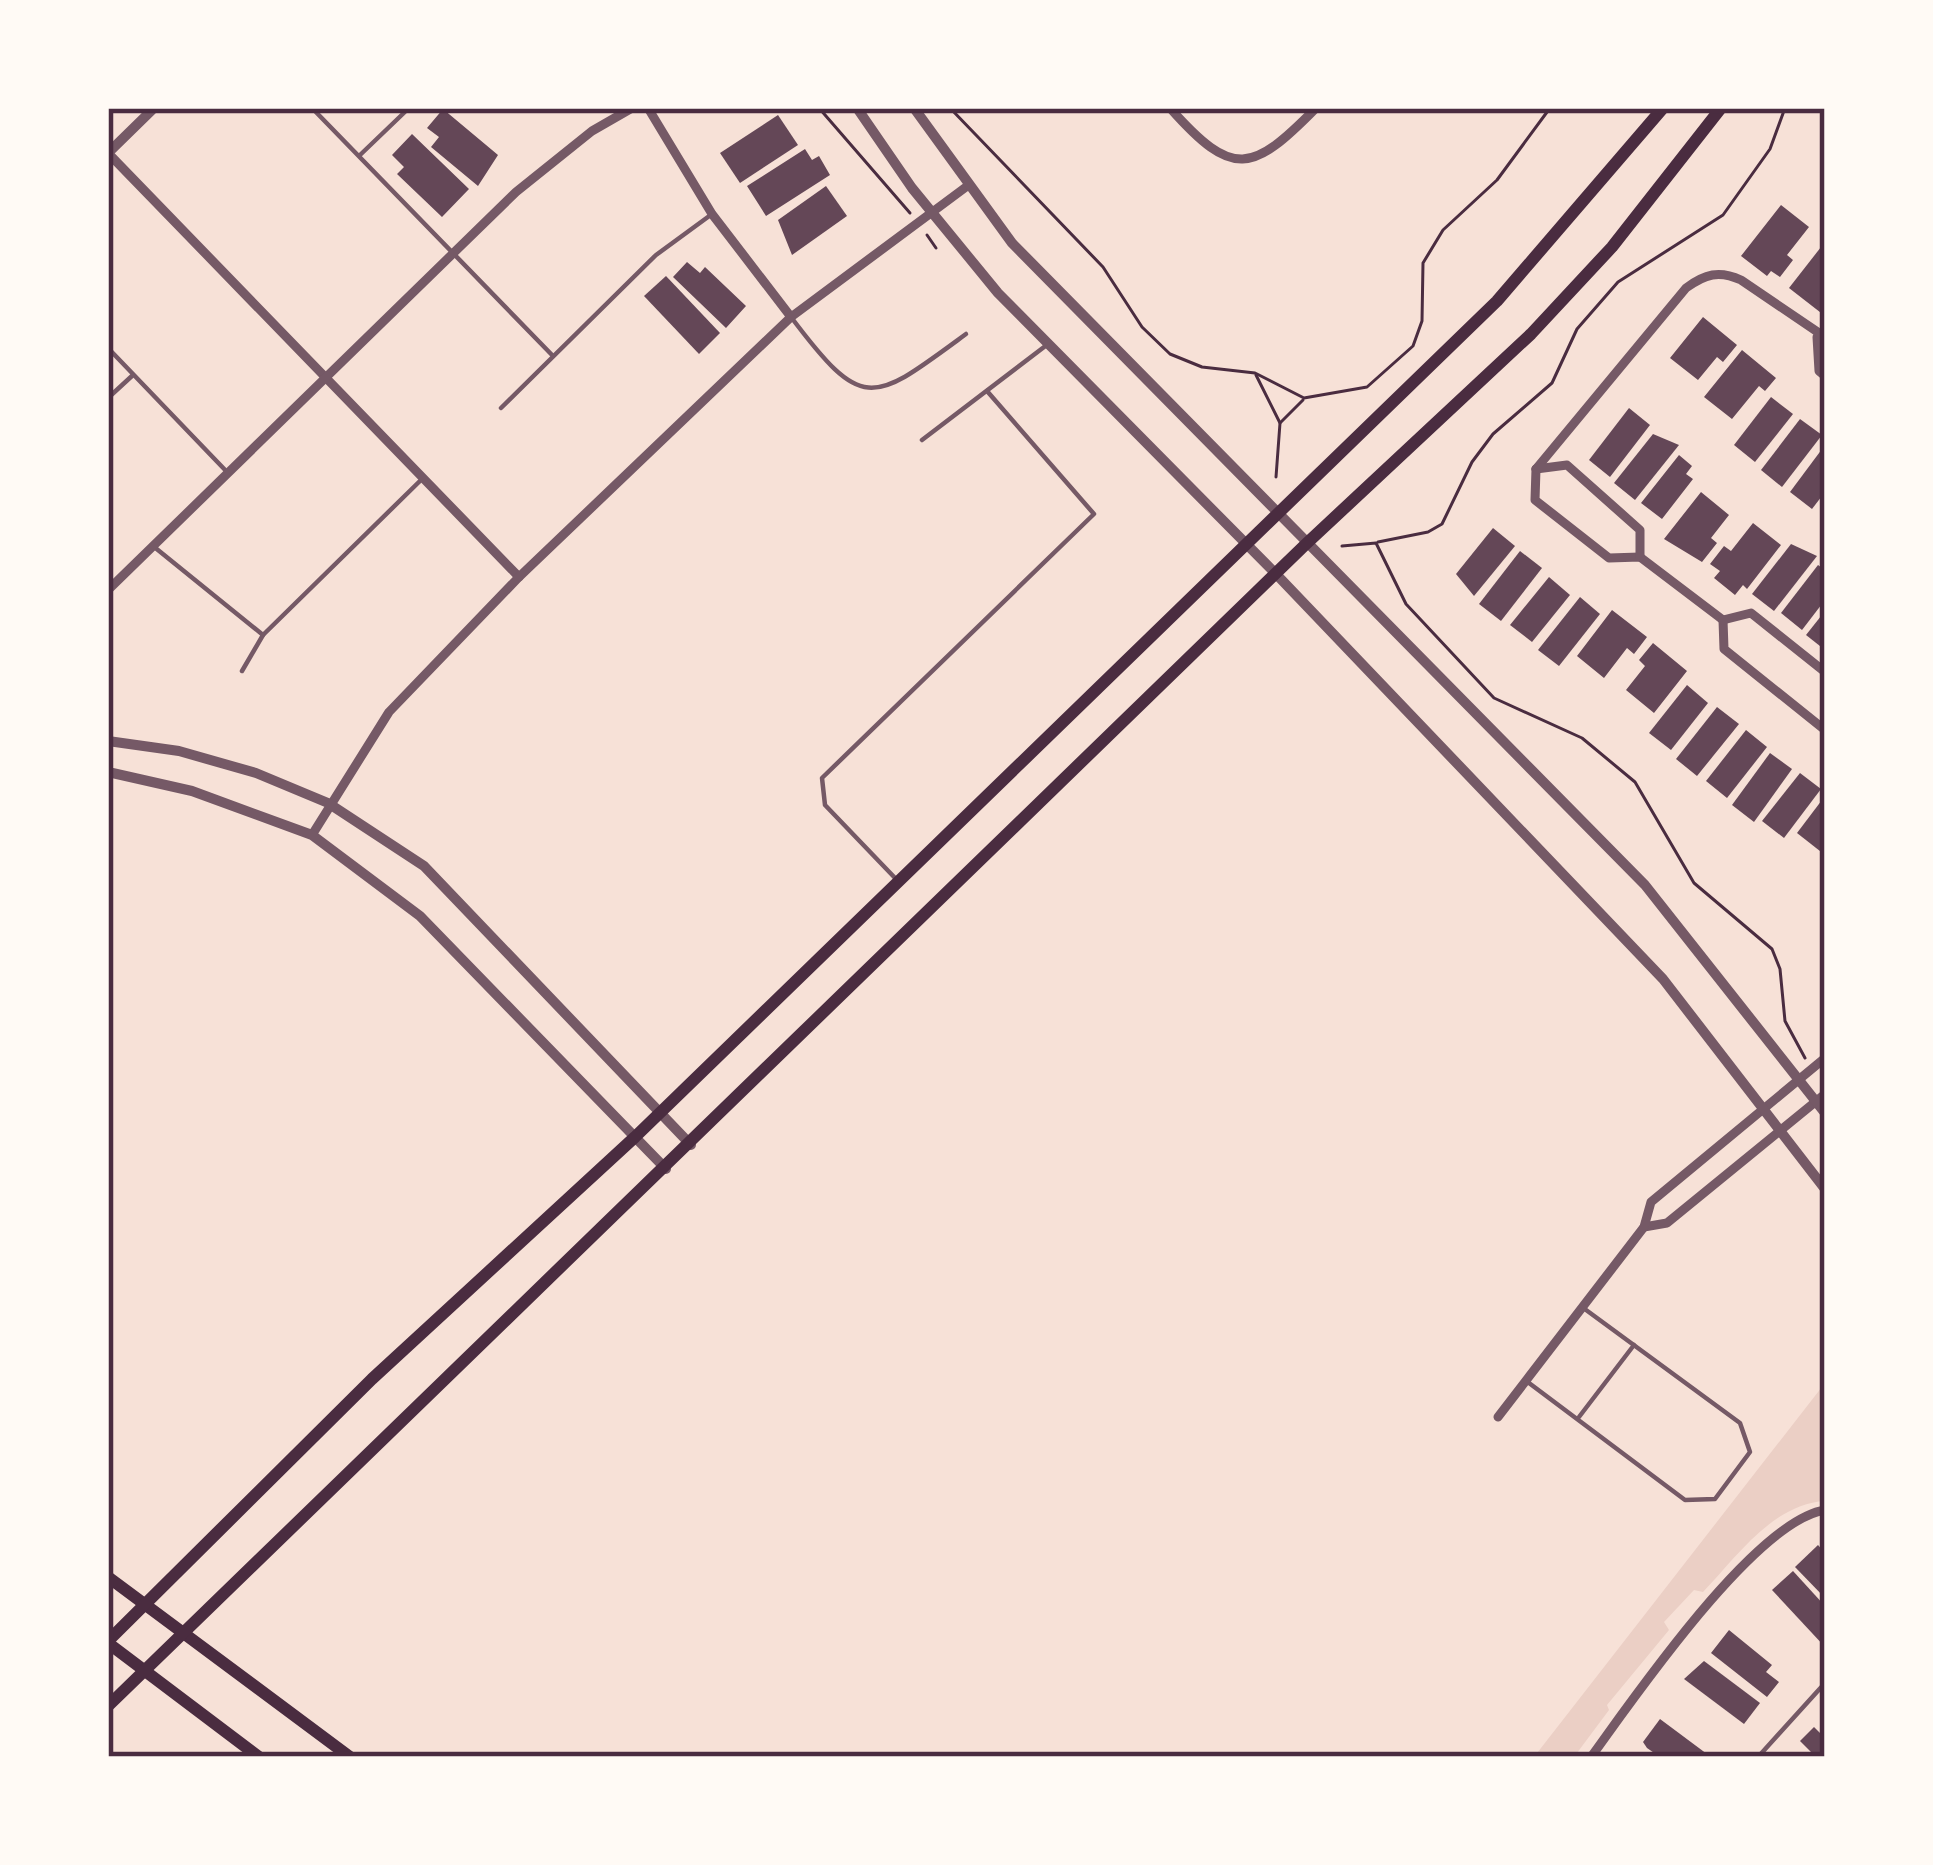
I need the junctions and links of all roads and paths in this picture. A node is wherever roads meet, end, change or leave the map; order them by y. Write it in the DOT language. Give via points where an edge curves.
graph roads {
  1 [pos="154,108"];
  2 [pos="312,108"];
  3 [pos="409,108"];
  4 [pos="632,108"];
  5 [pos="648,108"];
  6 [pos="819,108"];
  7 [pos="857,108"];
  8 [pos="914,108"];
  9 [pos="950,108"];
  10 [pos="1170,108"];
  11 [pos="1316,108"];
  12 [pos="1550,108"];
  13 [pos="1663,108"];
  14 [pos="1721,108"];
  15 [pos="1785,108"];
  16 [pos="108,153"];
  17 [pos="360,155"];
  18 [pos="966,187"];
  19 [pos="931,212"];
  20 [pos="712,214"];
  21 [pos="917,223"];
  22 [pos="936,248"];
  23 [pos="452,254"];
  24 [pos="790,317"];
  25 [pos="965,334"];
  26 [pos="1821,337"];
  27 [pos="1048,344"];
  28 [pos="108,348"];
  29 [pos="553,356"];
  30 [pos="1255,373"];
  31 [pos="133,374"];
  32 [pos="1825,376"];
  33 [pos="325,377"];
  34 [pos="987,391"];
  35 [pos="108,398"];
  36 [pos="1304,398"];
  37 [pos="501,408"];
  38 [pos="1280,423"];
  39 [pos="922,440"];
  40 [pos="1536,470"];
  41 [pos="228,473"];
  42 [pos="423,478"];
  43 [pos="1276,478"];
  44 [pos="1277,512"];
  45 [pos="1245,543"];
  46 [pos="1376,543"];
  47 [pos="1306,544"];
  48 [pos="154,546"];
  49 [pos="1342,546"];
  50 [pos="1640,556"];
  51 [pos="1276,574"];
  52 [pos="519,577"];
  53 [pos="108,590"];
  54 [pos="1723,620"];
  55 [pos="262,635"];
  56 [pos="242,671"];
  57 [pos="1825,672"];
  58 [pos="1825,730"];
  59 [pos="108,741"];
  60 [pos="108,772"];
  61 [pos="328,802"];
  62 [pos="312,835"];
  63 [pos="897,880"];
  64 [pos="1825,1058"];
  65 [pos="1806,1060"];
  66 [pos="1798,1077"];
  67 [pos="1820,1098"];
  68 [pos="1763,1106"];
  69 [pos="659,1113"];
  70 [pos="1825,1113"];
  71 [pos="1779,1130"];
  72 [pos="635,1137"];
  73 [pos="691,1145"];
  74 [pos="666,1169"];
  75 [pos="1825,1189"];
  76 [pos="1644,1227"];
  77 [pos="1582,1307"];
  78 [pos="1634,1345"];
  79 [pos="1525,1379"];
  80 [pos="1498,1417"];
  81 [pos="1577,1419"];
  82 [pos="1825,1510"];
  83 [pos="108,1577"];
  84 [pos="144,1604"];
  85 [pos="184,1634"];
  86 [pos="108,1642"];
  87 [pos="144,1671"];
  88 [pos="1825,1683"];
  89 [pos="108,1706"];
  90 [pos="1596,1755"];
  91 [pos="259,1757"];
  92 [pos="350,1757"];
  93 [pos="1759,1757"];
  1 -- 16 [label="street"];
  2 -- 17 [label="lane"];
  3 -- 17 [label="lane"];
  4 -- 23 [label="street" via="551,161"];
  5 -- 20 [label="street"];
  6 -- 21 [label="path"];
  7 -- 19 [label="street"];
  8 -- 18 [label="street"];
  9 -- 30 [label="path" via="1103,267 1170,354"];
  10 -- 11 [label="street" via="1226,161 1250,162 1276,149"];
  12 -- 36 [label="path" via="1423,263 1413,346 1367,387"];
  13 -- 44 [label="main road" via="1497,301"];
  14 -- 47 [label="main road" via="1612,247 1531,334"];
  15 -- 46 [label="path" via="1770,149 1723,215 1618,282 1577,329 1552,383 1472,462 1442,524"];
  16 -- 33 [label="street"];
  17 -- 23 [label="lane"];
  18 -- 19 [label="street"];
  18 -- 44 [label="street"];
  19 -- 21 [label="street"];
  19 -- 27 [label="street"];
  20 -- 24 [label="street"];
  20 -- 29 [label="lane" via="656,255"];
  21 -- 22 [label="path"];
  21 -- 24 [label="street"];
  23 -- 29 [label="lane"];
  23 -- 33 [label="street"];
  24 -- 25 [label="lane" via="830,369 855,388 877,391"];
  24 -- 52 [label="street"];
  26 -- 32 [label="street"];
  26 -- 40 [label="street" via="1741,280 1714,273 1686,288"];
  27 -- 34 [label="lane"];
  27 -- 45 [label="street"];
  28 -- 31 [label="lane"];
  29 -- 37 [label="lane"];
  30 -- 36 [label="path"];
  30 -- 38 [label="path"];
  31 -- 35 [label="lane"];
  31 -- 41 [label="lane"];
  33 -- 41 [label="street"];
  33 -- 42 [label="street"];
  34 -- 39 [label="lane"];
  34 -- 63 [label="lane" via="1094,514 822,778 825,805"];
  36 -- 38 [label="path"];
  38 -- 43 [label="path"];
  40 -- 50 [label="street" via="1535,500 1609,558"];
  40 -- 50 [label="street" via="1567,464 1640,530"];
  41 -- 48 [label="street"];
  42 -- 52 [label="street"];
  42 -- 55 [label="lane"];
  44 -- 45 [label="main road"];
  44 -- 47 [label="street"];
  45 -- 51 [label="street"];
  45 -- 63 [label="main road"];
  46 -- 49 [label="path"];
  46 -- 65 [label="path" via="1406,604 1494,698 1582,738 1635,782 1694,883 1772,949 1785,1021"];
  47 -- 51 [label="main road"];
  47 -- 66 [label="street" via="1645,885"];
  48 -- 53 [label="street"];
  48 -- 55 [label="lane"];
  50 -- 54 [label="street"];
  51 -- 68 [label="street" via="1623,934"];
  51 -- 73 [label="main road"];
  52 -- 61 [label="street" via="388,712"];
  54 -- 57 [label="street" via="1751,613"];
  54 -- 58 [label="street" via="1724,649"];
  55 -- 56 [label="lane"];
  59 -- 61 [label="street" via="179,751"];
  60 -- 62 [label="street" via="192,791"];
  61 -- 62 [label="street"];
  61 -- 69 [label="street" via="424,866"];
  62 -- 72 [label="street" via="420,916"];
  63 -- 69 [label="main road"];
  64 -- 66 [label="street"];
  66 -- 67 [label="street"];
  66 -- 68 [label="street"];
  67 -- 70 [label="street"];
  67 -- 71 [label="street"];
  68 -- 71 [label="street"];
  68 -- 76 [label="street" via="1651,1202"];
  69 -- 72 [label="main road"];
  69 -- 73 [label="street"];
  71 -- 75 [label="street"];
  71 -- 76 [label="street" via="1667,1222"];
  72 -- 74 [label="street"];
  72 -- 84 [label="main road"];
  73 -- 74 [label="main road"];
  74 -- 85 [label="main road"];
  76 -- 77 [label="street"];
  77 -- 78 [label="lane"];
  77 -- 79 [label="street"];
  78 -- 81 [label="lane"];
  78 -- 81 [label="lane" via="1740,1423 1750,1452 1715,1499 1685,1500"];
  79 -- 80 [label="street"];
  79 -- 81 [label="lane"];
  82 -- 90 [label="street" via="1788,1528 1698,1615"];
  83 -- 84 [label="main road"];
  84 -- 85 [label="main road"];
  84 -- 86 [label="main road"];
  85 -- 87 [label="main road"];
  85 -- 92 [label="main road"];
  86 -- 87 [label="main road"];
  87 -- 89 [label="main road"];
  87 -- 91 [label="main road"];
  88 -- 93 [label="lane"];
}
